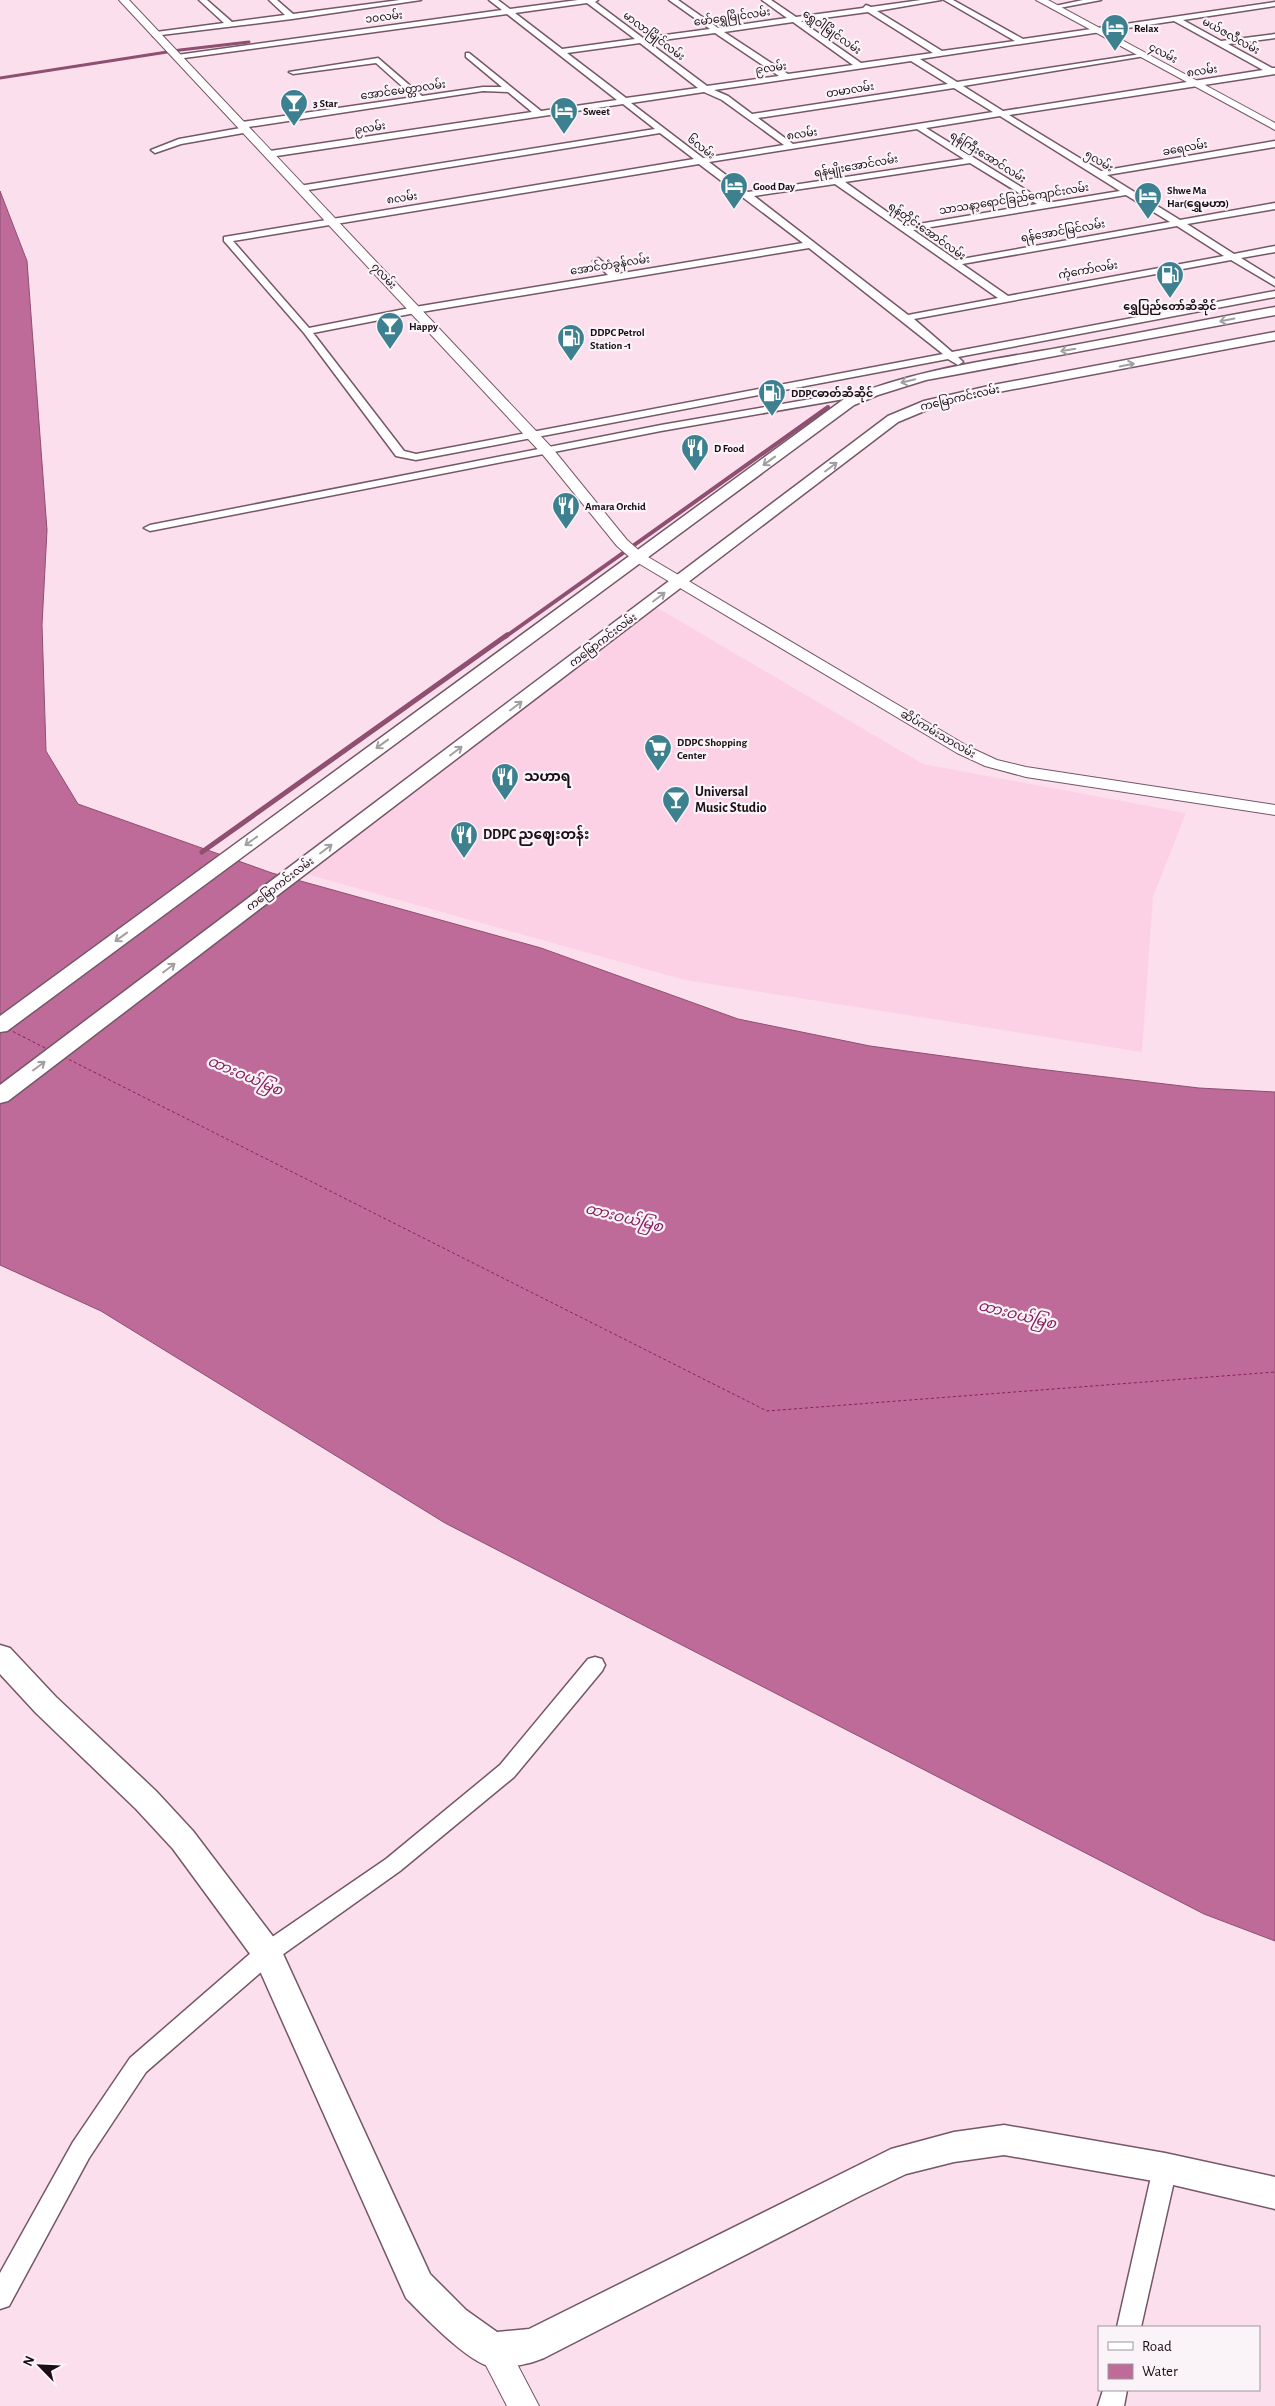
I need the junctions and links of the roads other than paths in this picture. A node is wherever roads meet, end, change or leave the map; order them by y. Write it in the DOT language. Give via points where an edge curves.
graph roads {
  1 [pos="124,0"];
  2 [pos="203,0"];
  3 [pos="273,0"];
  4 [pos="417,0"];
  5 [pos="493,0"];
  6 [pos="591,0"];
  7 [pos="673,0"];
  8 [pos="766,0"];
  9 [pos="856,0"];
  10 [pos="937,0"];
  11 [pos="948,0"];
  12 [pos="1041,0"];
  13 [pos="1097,0"];
  14 [pos="1275,4"];
  15 [pos="1054,7"];
  16 [pos="870,9"];
  17 [pos="508,12"];
  18 [pos="292,17"];
  19 [pos="1175,19"];
  20 [pos="794,20"];
  21 [pos="230,24"];
  22 [pos="716,30"];
  23 [pos="1094,30"];
  24 [pos="156,34"];
  25 [pos="1275,36"];
  26 [pos="642,40"];
  27 [pos="1021,41"];
  28 [pos="1221,43"];
  29 [pos="560,52"];
  30 [pos="173,53"];
  31 [pos="941,54"];
  32 [pos="469,55"];
  33 [pos="1141,56"];
  34 [pos="912,58"];
  35 [pos="860,66"];
  36 [pos="1274,71"];
  37 [pos="293,72"];
  38 [pos="786,77"];
  39 [pos="1194,83"];
  40 [pos="954,85"];
  41 [pos="705,89"];
  42 [pos="508,90"];
  43 [pos="420,98"];
  44 [pos="624,101"];
  45 [pos="539,114"];
  46 [pos="1001,114"];
  47 [pos="749,117"];
  48 [pos="919,127"];
  49 [pos="1275,127"];
  50 [pos="244,128"];
  51 [pos="661,130"];
  52 [pos="1275,144"];
  53 [pos="792,146"];
  54 [pos="155,150"];
  55 [pos="270,154"];
  56 [pos="971,160"];
  57 [pos="699,161"];
  58 [pos="1099,174"];
  59 [pos="837,181"];
  60 [pos="302,188"];
  61 [pos="1128,192"];
  62 [pos="746,195"];
  63 [pos="1046,206"];
  64 [pos="1275,206"];
  65 [pos="332,220"];
  66 [pos="1176,223"];
  67 [pos="904,229"];
  68 [pos="809,245"];
  69 [pos="1275,249"];
  70 [pos="1233,257"];
  71 [pos="598,261"];
  72 [pos="953,263"];
  73 [pos="616,277"];
  74 [pos="1275,283"];
  75 [pos="1275,294"];
  76 [pos="1004,298"];
  77 [pos="416,310"];
  78 [pos="1275,311"];
  79 [pos="906,318"];
  80 [pos="306,332"];
  81 [pos="1275,336"];
  82 [pos="952,357"];
  83 [pos="966,368"];
  84 [pos="869,392"];
  85 [pos="532,435"];
  86 [pos="548,452"];
  87 [pos="150,528"];
  88 [pos="638,557"];
  89 [pos="680,582"];
  90 [pos="1275,810"];
  91 [pos="0,1026"];
  92 [pos="0,1096"];
  93 [pos="0,1656"];
  94 [pos="595,1665"];
  95 [pos="267,1953"];
  96 [pos="1165,2168"];
  97 [pos="1275,2193"];
  98 [pos="0,2297"];
  99 [pos="1129,2326"];
  100 [pos="493,2350"];
  101 [pos="1115,2391"];
  102 [pos="524,2406"];
  103 [pos="1111,2406"];
  1 -- 24 [label="street, ၇လမ်း"];
  2 -- 21 [label="street"];
  3 -- 18 [label="street"];
  4 -- 18 [label="street"];
  5 -- 17 [label="street, ၆လမ်း"];
  6 -- 17 [label="street, ၁၀လမ်း"];
  6 -- 26 [label="street, မာလာမြိုင်လမ်း"];
  7 -- 22 [label="street"];
  8 -- 20 [label="street, ရွှေဝါမြိုင်လမ်း"];
  9 -- 16 [label="street"];
  10 -- 16 [label="street, မော်ရွှေမြိုင်လမ်း"];
  11 -- 27 [label="street"];
  12 -- 15 [label="street, ၄လမ်း"];
  13 -- 15 [label="street"];
  14 -- 19 [label="street, ၉လမ်း"];
  15 -- 23 [label="street, ၄လမ်း"];
  16 -- 20 [label="street, မော်ရွှေမြိုင်လမ်း"];
  16 -- 31 [label="street"];
  17 -- 29 [label="street, ၆လမ်း"];
  17 -- 30 [label="street, ၁၀လမ်း"];
  18 -- 21 [label="street"];
  19 -- 23 [label="street, ၉လမ်း"];
  19 -- 28 [label="street, မယ်ဇလီလမ်း"];
  20 -- 22 [label="street, မော်ရွှေမြိုင်လမ်း"];
  20 -- 35 [label="street, ရွှေဝါမြိုင်လမ်း"];
  21 -- 24 [label="street"];
  22 -- 26 [label="street, မော်ရွှေမြိုင်လမ်း"];
  22 -- 38 [label="street"];
  23 -- 27 [label="street, ၉လမ်း"];
  23 -- 33 [label="street, ၄လမ်း"];
  24 -- 30 [label="street, ၇လမ်း"];
  25 -- 28 [label="street"];
  26 -- 29 [label="street, မော်ရွှေမြိုင်လမ်း"];
  26 -- 41 [label="street, မာလာမြိုင်လမ်း"];
  27 -- 31 [label="street, ၉လမ်း"];
  28 -- 36 [label="street, မယ်ဇလီလမ်း"];
  29 -- 44 [label="street, ၆လမ်း"];
  30 -- 50 [label="street, ၇လမ်း"];
  31 -- 34 [label="street, ၉လမ်း"];
  32 -- 42 [label="street"];
  33 -- 39 [label="street, ၄လမ်း"];
  33 -- 40 [label="street, တမာလမ်း"];
  34 -- 35 [label="street, ၉လမ်း"];
  34 -- 40 [label="street, ၅လမ်း"];
  35 -- 38 [label="street, ၉လမ်း"];
  36 -- 39 [label="street, ၈လမ်း"];
  37 -- 43 [label="street" via="378,60"];
  38 -- 41 [label="street, ၉လမ်း"];
  39 -- 46 [label="street, ၈လမ်း"];
  39 -- 49 [label="street, ၄လမ်း"];
  40 -- 46 [label="street, ၅လမ်း"];
  40 -- 47 [label="street, တမာလမ်း"];
  41 -- 44 [label="street, ၉လမ်း"];
  41 -- 47 [label="street, မာလာမြိုင်လမ်း" via="725,98"];
  42 -- 43 [label="street, အောင်မေတ္တာလမ်း" via="483,89"];
  42 -- 45 [label="street"];
  43 -- 50 [label="street, အောင်မေတ္တာလမ်း"];
  44 -- 45 [label="street, ၉လမ်း"];
  44 -- 51 [label="street, ၆လမ်း"];
  45 -- 55 [label="street, ၉လမ်း"];
  46 -- 48 [label="street, ၈လမ်း"];
  46 -- 58 [label="street, ၅လမ်း"];
  47 -- 53 [label="street, မာလာမြိုင်လမ်း"];
  48 -- 53 [label="street, ၈လမ်း"];
  48 -- 56 [label="street, ရန်ကြီးအောင်လမ်း"];
  50 -- 54 [label="street, အောင်မေတ္တာလမ်း"];
  50 -- 55 [label="street, ၇လမ်း"];
  51 -- 57 [label="street, ၆လမ်း"];
  51 -- 60 [label="street"];
  52 -- 58 [label="street, ခရေလမ်း"];
  53 -- 57 [label="street, ၈လမ်း"];
  55 -- 60 [label="street, ၇လမ်း"];
  56 -- 59 [label="street, ရန်မျိုးအောင်လမ်း"];
  56 -- 63 [label="street, ရန်ကြီးအောင်လမ်း"];
  57 -- 62 [label="street, ၆လမ်း"];
  57 -- 65 [label="street, ၈လမ်း"];
  58 -- 61 [label="street, ၅လမ်း"];
  59 -- 62 [label="street, ရန်မျိုးအောင်လမ်း"];
  59 -- 67 [label="street, ရန်တိုင်းအောင်လမ်း"];
  60 -- 65 [label="street, ၇လမ်း"];
  61 -- 63 [label="street, သာသနာ့ရောင်ခြည်ကျောင်းလမ်း"];
  61 -- 66 [label="street, ၅လမ်း"];
  62 -- 68 [label="street, ၆လမ်း"];
  63 -- 67 [label="street, သာသနာ့ရောင်ခြည်ကျောင်းလမ်း"];
  64 -- 66 [label="street, ရန်အောင်မြင်လမ်း"];
  65 -- 77 [label="street, ၇လမ်း"];
  65 -- 80 [label="street, ၈လမ်း" via="227,239"];
  66 -- 70 [label="street, ၅လမ်း"];
  66 -- 72 [label="street, ရန်အောင်မြင်လမ်း"];
  67 -- 72 [label="street, ရန်တိုင်းအောင်လမ်း"];
  68 -- 73 [label="street, အောင်တံခွန်လမ်း"];
  68 -- 79 [label="street, ၆လမ်း"];
  69 -- 70 [label="street, ကံ့ကော်လမ်း"];
  70 -- 74 [label="street, ၅လမ်း"];
  70 -- 76 [label="street, ကံ့ကော်လမ်း"];
  71 -- 73 [label="street"];
  72 -- 76 [label="street, ရန်တိုင်းအောင်လမ်း"];
  73 -- 77 [label="street, အောင်တံခွန်လမ်း"];
  75 -- 82 [label="street"];
  76 -- 79 [label="street, ကံ့ကော်လမ်း"];
  77 -- 80 [label="street"];
  77 -- 85 [label="street, ၇လမ်း"];
  78 -- 83 [label="main road, ကမြောကင်းလမ်း, one-way"];
  79 -- 82 [label="street, ၆လမ်း"];
  80 -- 85 [label="street" via="400,454 416,457"];
  89 -- 81 [label="main road, ကမြောကင်းလမ်း, one-way" via="893,419 908,411 993,389"];
  82 -- 83 [label="street, ၆လမ်း"];
  82 -- 85 [label="street"];
  83 -- 84 [label="main road, ကမြောကင်းလမ်း, one-way"];
  84 -- 86 [label="street" via="661,428"];
  84 -- 88 [label="main road, ကမြောကင်းလမ်း, one-way" via="849,402"];
  85 -- 86 [label="street, ၇လမ်း"];
  86 -- 87 [label="street"];
  86 -- 88 [label="street, ၇လမ်း" via="622,543"];
  88 -- 89 [label="street, ဆိပ်ကမ်းသာလမ်း"];
  88 -- 91 [label="main road, ကမြောကင်းလမ်း, one-way"];
  89 -- 90 [label="street, ဆိပ်ကမ်းသာလမ်း" via="963,750 991,763 1026,772"];
  92 -- 89 [label="main road, ကမြောကင်းလမ်း, one-way"];
  93 -- 95 [label="main road" via="183,1840"];
  94 -- 95 [label="street" via="507,1771 393,1864"];
  95 -- 98 [label="street" via="138,2065 81,2150"];
  95 -- 100 [label="main road" via="418,2286 454,2322"];
  96 -- 97 [label="main road"];
  96 -- 99 [label="street"];
  96 -- 100 [label="main road" via="1004,2140 954,2147 902,2160 532,2346"];
  100 -- 102 [label="street"];
  101 -- 103 [label="street"];
}
